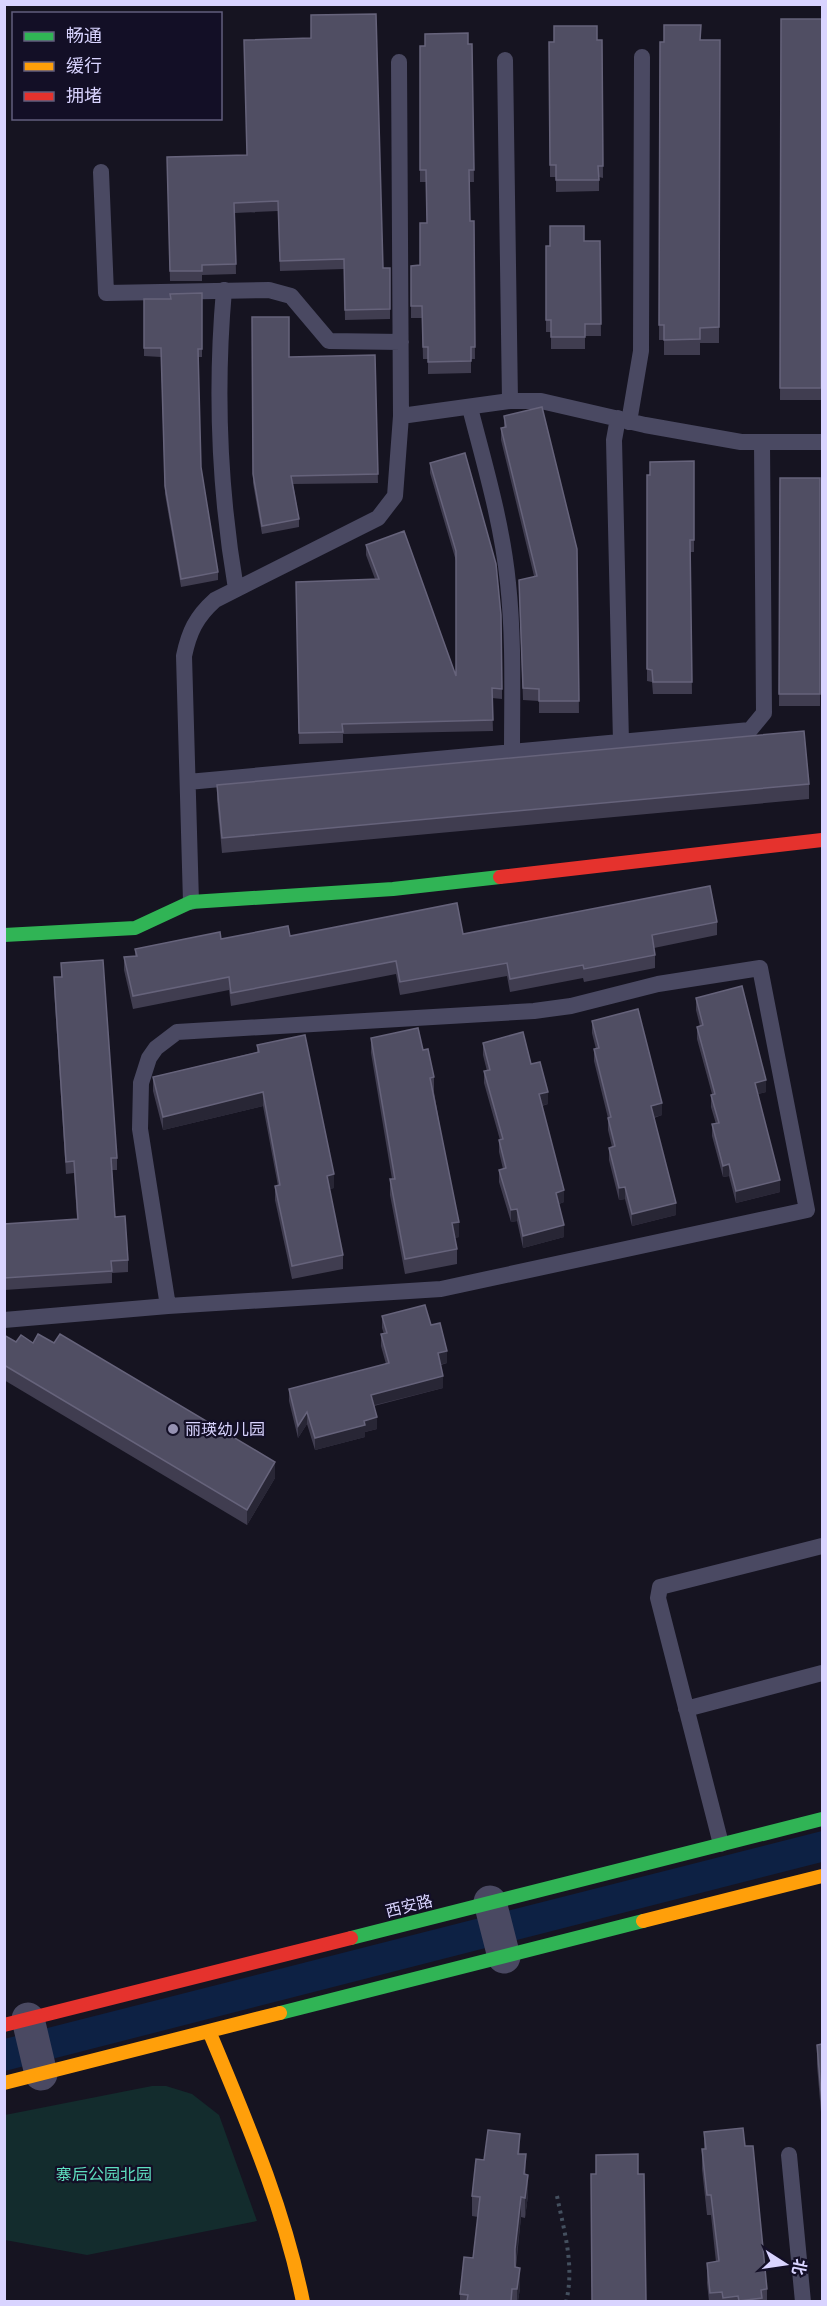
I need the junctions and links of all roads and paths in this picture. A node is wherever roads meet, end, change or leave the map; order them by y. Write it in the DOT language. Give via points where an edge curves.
graph roads {
  1 [pos="642,57"];
  2 [pos="505,60"];
  3 [pos="399,62"];
  4 [pos="100,172"];
  5 [pos="224,290"];
  6 [pos="401,342"];
  7 [pos="510,401"];
  8 [pos="470,408"];
  9 [pos="401,416"];
  10 [pos="624,420"];
  11 [pos="762,442"];
  12 [pos="822,442"];
  13 [pos="236,589"];
  14 [pos="621,742"];
  15 [pos="513,752"];
  16 [pos="188,782"];
  17 [pos="822,840"];
  18 [pos="191,902"];
  19 [pos="4,935"];
  20 [pos="168,1306"];
  21 [pos="4,1320"];
  22 [pos="822,1546"];
  23 [pos="822,1673"];
  24 [pos="686,1709"];
  25 [pos="822,1819"];
  26 [pos="721,1844"];
  27 [pos="822,1876"];
  28 [pos="491,1907"];
  29 [pos="503,1952"];
  30 [pos="209,2031"];
  31 [pos="28,2041"];
  32 [pos="4,2083"];
  33 [pos="789,2155"];
  34 [pos="557,2196"];
  35 [pos="303,2301"];
  36 [pos="566,2301"];
  37 [pos="803,2301"];
  1 -- 10 [label="lane" via="641,351"];
  2 -- 7 [label="lane"];
  3 -- 6 [label="lane"];
  4 -- 5 [label="lane" via="106,292"];
  5 -- 6 [label="lane" via="269,290 291,296 328,341"];
  5 -- 13 [label="lane" via="218,438"];
  6 -- 9 [label="lane"];
  7 -- 8 [label="lane"];
  7 -- 10 [label="lane" via="541,400"];
  8 -- 9 [label="lane"];
  8 -- 15 [label="lane" via="498,519 508,580"];
  9 -- 13 [label="lane" via="395,496 378,518"];
  10 -- 11 [label="lane" via="741,442"];
  10 -- 14 [label="lane" via="614,440"];
  11 -- 12 [label="lane"];
  11 -- 14 [label="lane" via="764,714 750,730"];
  13 -- 16 [label="lane" via="203,610 189,633 184,657"];
  14 -- 15 [label="lane"];
  15 -- 16 [label="lane"];
  16 -- 18 [label="lane"];
  17 -- 18 [label="street" via="393,889"];
  18 -- 19 [label="street" via="135,928"];
  20 -- 20 [label="lane" via="441,1289 807,1210 760,968 658,984 534,1011 177,1032 156,1048 141,1083 140,1129"];
  20 -- 21 [label="lane"];
  22 -- 24 [label="lane" via="660,1587 658,1598"];
  23 -- 24 [label="lane"];
  24 -- 26 [label="lane"];
  25 -- 26 [label="street, 西安路"];
  26 -- 28 [label="street, 西安路"];
  27 -- 29 [label="street, 西安路"];
  28 -- 29 [label="street"];
  28 -- 31 [label="street, 西安路"];
  29 -- 30 [label="street, 西安路"];
  30 -- 31 [label="street, 西安路"];
  30 -- 35 [label="street" via="277,2198"];
  31 -- 32 [label="street, 西安路"];
  33 -- 37 [label="lane"];
  34 -- 36 [label="path" via="569,2263"];
}
